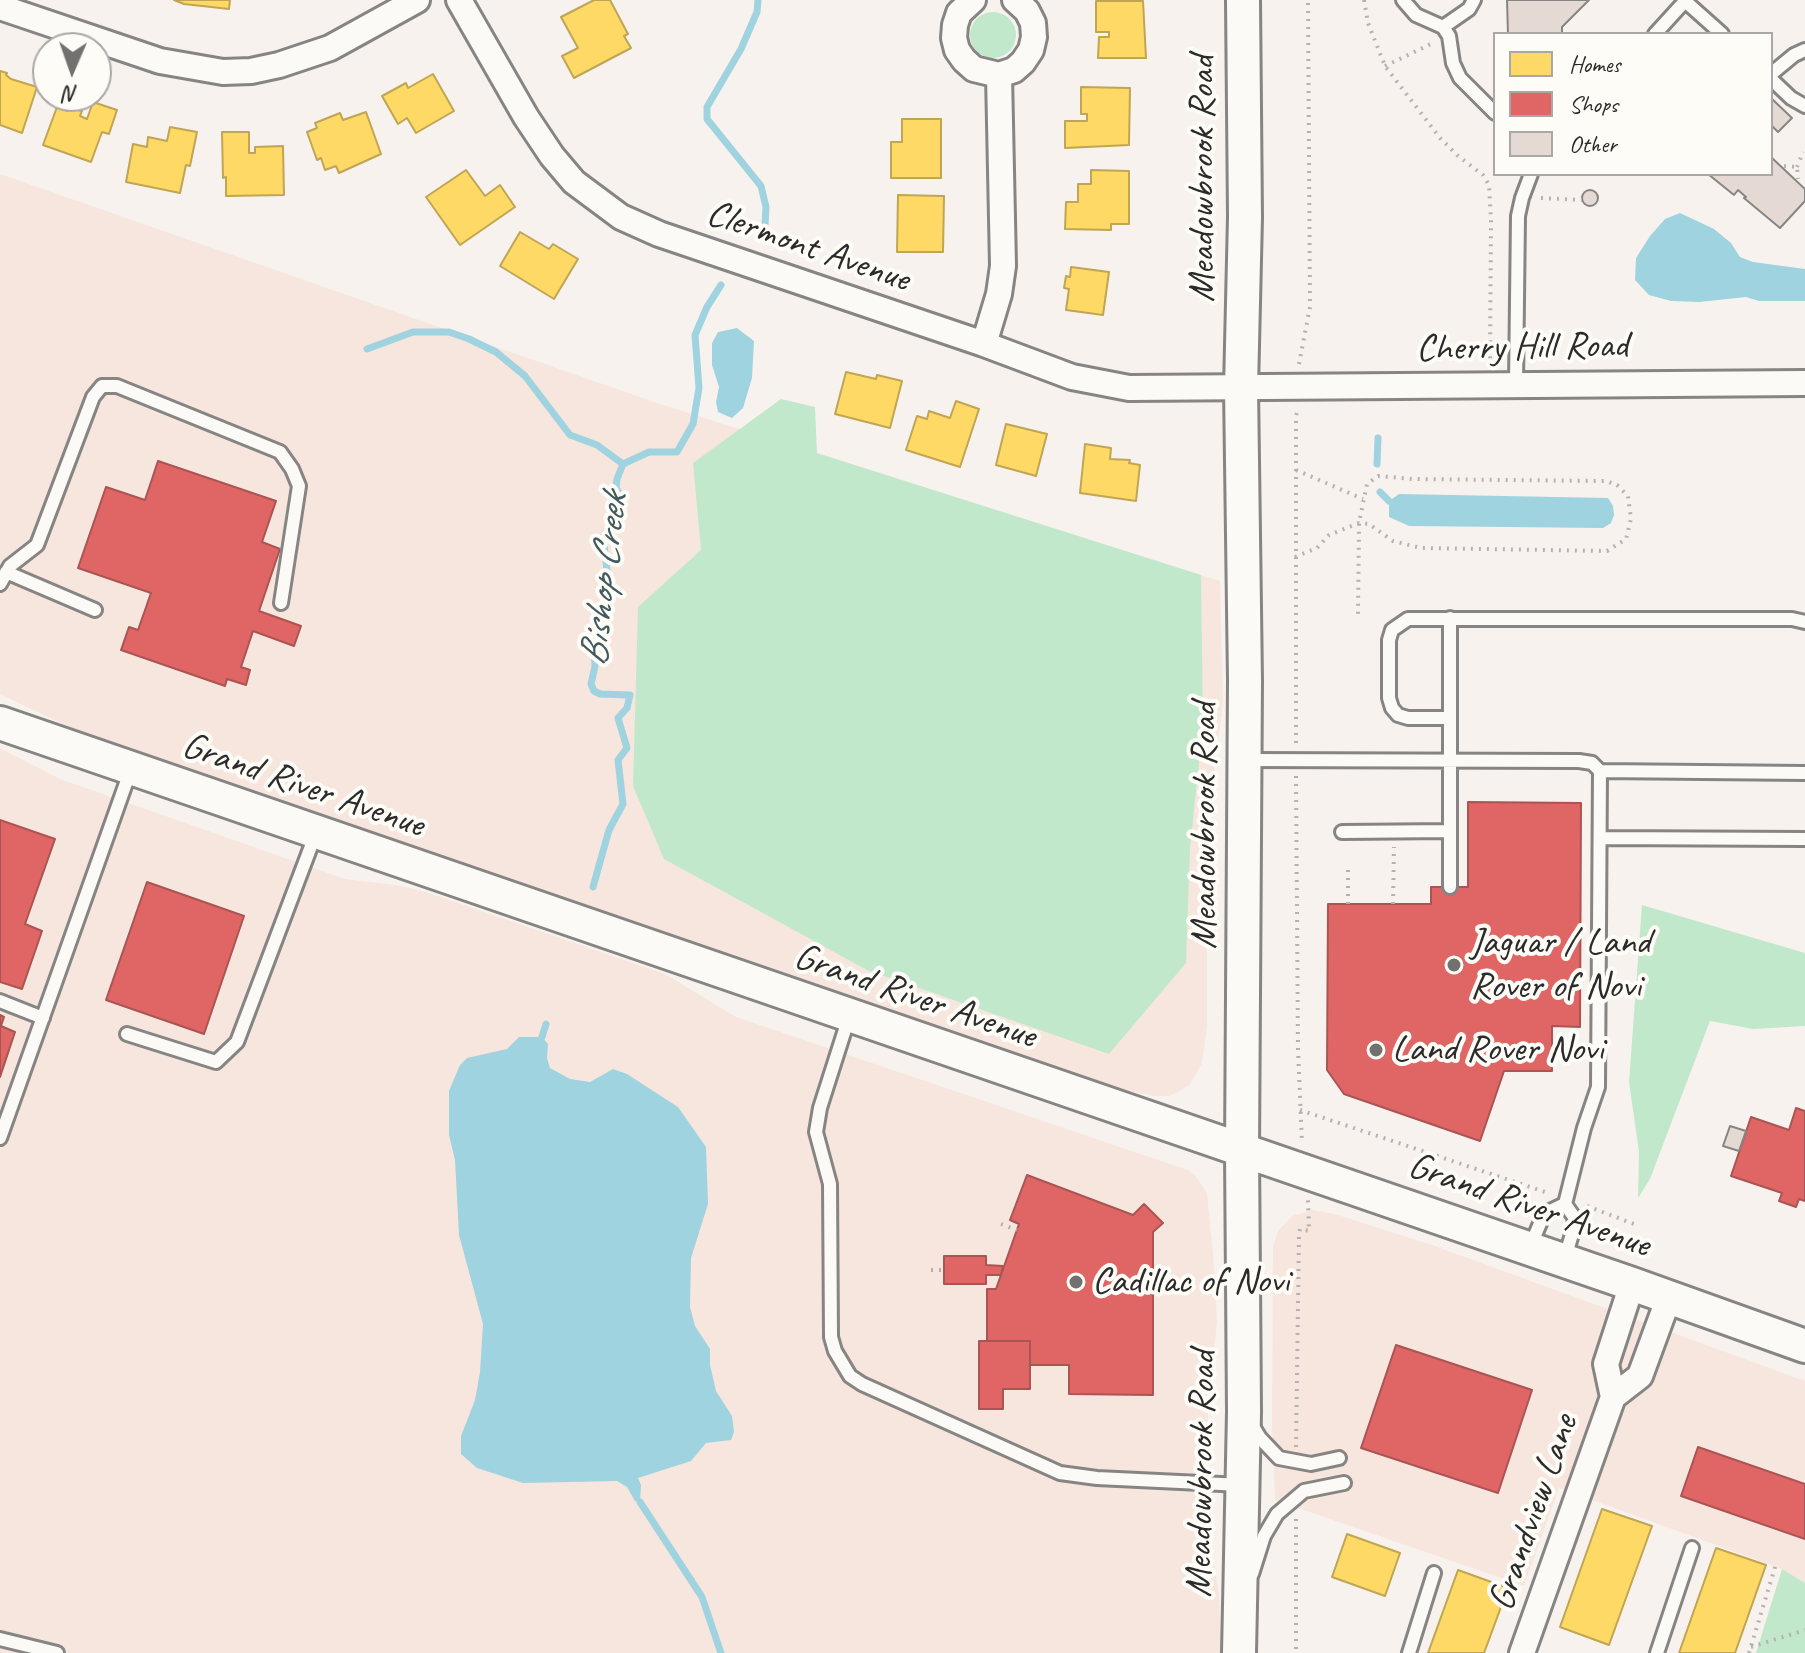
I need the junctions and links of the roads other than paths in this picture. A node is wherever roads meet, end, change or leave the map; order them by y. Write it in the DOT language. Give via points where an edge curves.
graph roads {
  1 [pos="417,0"];
  2 [pos="459,0"];
  3 [pos="973,0"];
  4 [pos="1015,0"];
  5 [pos="1243,0"];
  6 [pos="1403,0"];
  7 [pos="1474,0"];
  8 [pos="1685,0"];
  9 [pos="0,7"];
  10 [pos="1443,27"];
  11 [pos="1657,32"];
  12 [pos="1720,32"];
  13 [pos="1805,50"];
  14 [pos="999,75"];
  15 [pos="1773,75"];
  16 [pos="1773,79"];
  17 [pos="1805,106"];
  18 [pos="1493,111"];
  19 [pos="1530,176"];
  20 [pos="984,344"];
  21 [pos="1805,383"];
  22 [pos="1516,384"];
  23 [pos="1241,388"];
  24 [pos="3,578"];
  25 [pos="281,603"];
  26 [pos="95,610"];
  27 [pos="1450,618"];
  28 [pos="1805,622"];
  29 [pos="1450,718"];
  30 [pos="0,723"];
  31 [pos="1245,760"];
  32 [pos="1450,761"];
  33 [pos="131,769"];
  34 [pos="1600,771"];
  35 [pos="1805,773"];
  36 [pos="1450,831"];
  37 [pos="1342,832"];
  38 [pos="316,833"];
  39 [pos="1600,838"];
  40 [pos="1805,839"];
  41 [pos="1450,887"];
  42 [pos="0,1001"];
  43 [pos="850,1017"];
  44 [pos="43,1018"];
  45 [pos="127,1034"];
  46 [pos="0,1138"];
  47 [pos="1242,1151"];
  48 [pos="1565,1204"];
  49 [pos="1530,1249"];
  50 [pos="1564,1261"];
  51 [pos="1632,1284"];
  52 [pos="1669,1297"];
  53 [pos="1805,1346"];
  54 [pos="1613,1397"];
  55 [pos="1244,1412"];
  56 [pos="1339,1458"];
  57 [pos="1344,1483"];
  58 [pos="1242,1485"];
  59 [pos="1692,1548"];
  60 [pos="1434,1573"];
  61 [pos="1240,1611"];
  62 [pos="0,1639"];
  63 [pos="35,1650"];
  64 [pos="57,1653"];
  65 [pos="1239,1653"];
  66 [pos="1409,1653"];
  67 [pos="1522,1653"];
  68 [pos="1657,1653"];
  1 -- 9 [label="street" via="330,48 279,65 223,72 160,61"];
  2 -- 20 [label="street, Clermont Avenue" via="552,156 606,208 659,234"];
  3 -- 14 [label="street" via="955,25 957,50 974,69"];
  4 -- 14 [label="street" via="1027,11 1034,37 1023,62"];
  5 -- 23 [label="main road, Meadowbrook Road"];
  6 -- 10 [label="lane" via="1416,15"];
  7 -- 10 [label="lane"];
  8 -- 11 [label="lane"];
  8 -- 12 [label="lane"];
  10 -- 18 [label="lane" via="1460,78"];
  13 -- 15 [label="lane"];
  14 -- 20 [label="street" via="1003,266"];
  16 -- 17 [label="lane"];
  19 -- 22 [label="lane" via="1518,216"];
  20 -- 23 [label="street, Clermont Avenue" via="1100,384"];
  21 -- 22 [label="street, Cherry Hill Road"];
  22 -- 23 [label="street, Cherry Hill Road"];
  23 -- 31 [label="main road, Meadowbrook Road"];
  24 -- 25 [label="lane" via="37,545 93,397 102,386 117,386 280,452 299,486"];
  24 -- 26 [label="lane"];
  27 -- 28 [label="lane"];
  27 -- 29 [label="lane"];
  27 -- 29 [label="lane" via="1419,618 1392,630 1389,698 1398,715"];
  29 -- 32 [label="lane"];
  30 -- 33 [label="main road, Grand River Avenue"];
  31 -- 32 [label="lane"];
  31 -- 47 [label="main road, Meadowbrook Road"];
  32 -- 34 [label="lane" via="1579,761"];
  32 -- 36 [label="lane"];
  33 -- 38 [label="main road, Grand River Avenue"];
  33 -- 44 [label="lane"];
  34 -- 35 [label="lane"];
  34 -- 39 [label="lane"];
  36 -- 37 [label="lane"];
  36 -- 41 [label="lane"];
  38 -- 43 [label="main road, Grand River Avenue"];
  38 -- 45 [label="lane" via="237,1042 216,1062"];
  39 -- 40 [label="lane"];
  39 -- 48 [label="lane" via="1598,1087"];
  42 -- 44 [label="lane"];
  43 -- 47 [label="main road, Grand River Avenue"];
  43 -- 58 [label="lane" via="816,1132 830,1184 831,1337 850,1376 1060,1473"];
  44 -- 46 [label="lane"];
  47 -- 49 [label="main road, Grand River Avenue"];
  47 -- 55 [label="main road, Meadowbrook Road"];
  48 -- 49 [label="lane" via="1544,1214"];
  48 -- 50 [label="lane" via="1575,1224"];
  49 -- 50 [label="main road, Grand River Avenue"];
  50 -- 51 [label="main road, Grand River Avenue"];
  51 -- 52 [label="main road, Grand River Avenue"];
  51 -- 54 [label="street, Grandview Lane" via="1606,1364"];
  52 -- 53 [label="main road, Grand River Avenue"];
  52 -- 54 [label="street, Grandview Lane" via="1640,1376"];
  54 -- 67 [label="street, Grandview Lane"];
  55 -- 56 [label="lane" via="1279,1458 1311,1464"];
  55 -- 58 [label="main road, Meadowbrook Road"];
  57 -- 61 [label="lane" via="1304,1491 1277,1514 1264,1536"];
  58 -- 61 [label="main road, Meadowbrook Road"];
  59 -- 68 [label="lane"];
  60 -- 66 [label="lane"];
  61 -- 65 [label="main road, Meadowbrook Road"];
  62 -- 63 [label="lane"];
  63 -- 64 [label="lane"];
}
